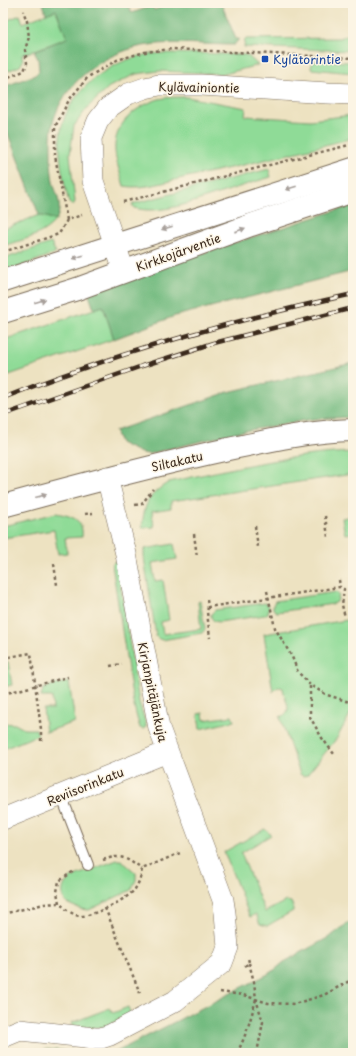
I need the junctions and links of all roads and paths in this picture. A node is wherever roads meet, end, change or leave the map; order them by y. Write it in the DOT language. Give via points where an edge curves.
graph roads {
  1 [pos="23,11"];
  2 [pos="3,79"];
  3 [pos="352,93"];
  4 [pos="353,144"];
  5 [pos="353,169"];
  6 [pos="353,191"];
  7 [pos="103,209"];
  8 [pos="115,245"];
  9 [pos="3,252"];
  10 [pos="124,271"];
  11 [pos="3,281"];
  12 [pos="3,312"];
  13 [pos="353,430"];
  14 [pos="107,477"];
  15 [pos="3,506"];
  16 [pos="325,516"];
  17 [pos="255,526"];
  18 [pos="194,534"];
  19 [pos="328,537"];
  20 [pos="258,548"];
  21 [pos="197,557"];
  22 [pos="54,564"];
  23 [pos="339,580"];
  24 [pos="57,585"];
  25 [pos="340,587"];
  26 [pos="267,591"];
  27 [pos="268,598"];
  28 [pos="207,600"];
  29 [pos="208,607"];
  30 [pos="345,617"];
  31 [pos="210,638"];
  32 [pos="3,658"];
  33 [pos="122,664"];
  34 [pos="110,666"];
  35 [pos="68,677"];
  36 [pos="35,685"];
  37 [pos="310,685"];
  38 [pos="3,694"];
  39 [pos="353,703"];
  40 [pos="41,741"];
  41 [pos="167,752"];
  42 [pos="334,754"];
  43 [pos="61,795"];
  44 [pos="3,819"];
  45 [pos="180,853"];
  46 [pos="88,866"];
  47 [pos="105,908"];
  48 [pos="3,914"];
  49 [pos="249,963"];
  50 [pos="353,979"];
  51 [pos="215,992"];
  52 [pos="140,994"];
  53 [pos="256,999"];
  54 [pos="3,1037"];
  55 [pos="237,1053"];
  56 [pos="257,1053"];
  1 -- 2 [label="path" via="29,37 25,50 27,63 24,71"];
  3 -- 7 [label="street, Kylävainiontie" via="159,85 128,94 108,108 98,121 91,138 93,181"];
  4 -- 7 [label="path" via="135,198"];
  5 -- 8 [label="main road, Kirkkojärventie, one-way"];
  10 -- 6 [label="main road, Kirkkojärventie, one-way"];
  7 -- 8 [label="street, Kylävainiontie"];
  7 -- 9 [label="path" via="67,220 59,234"];
  8 -- 10 [label="street, Kylävainiontie"];
  8 -- 11 [label="main road, Kirkkojärventie, one-way"];
  12 -- 10 [label="main road, Kirkkojärventie, one-way"];
  13 -- 14 [label="main road, Siltakatu" via="283,437"];
  15 -- 14 [label="main road, Siltakatu, one-way"];
  14 -- 41 [label="street, Kirjanpitäjänkuja" via="126,554 159,728"];
  16 -- 19 [label="path"];
  17 -- 20 [label="path"];
  18 -- 21 [label="path"];
  22 -- 24 [label="path"];
  23 -- 25 [label="path"];
  25 -- 27 [label="path"];
  25 -- 30 [label="path" via="344,589 342,605"];
  26 -- 27 [label="path"];
  27 -- 29 [label="path"];
  27 -- 37 [label="path" via="275,628 298,672"];
  28 -- 29 [label="path"];
  29 -- 31 [label="path"];
  32 -- 36 [label="path" via="31,653"];
  33 -- 34 [label="path"];
  35 -- 36 [label="path"];
  36 -- 38 [label="path"];
  36 -- 40 [label="path"];
  37 -- 39 [label="path" via="327,695"];
  37 -- 42 [label="path" via="310,717"];
  41 -- 43 [label="street, Reviisorinkatu"];
  41 -- 54 [label="street, Kirjanpitäjänkuja" via="223,900 228,947 222,963 175,1001 110,1035 95,1038 20,1030"];
  43 -- 44 [label="street, Reviisorinkatu"];
  43 -- 46 [label="lane"];
  45 -- 47 [label="path" via="142,869 134,890 125,899"];
  47 -- 48 [label="path" via="88,916 79,916 59,903"];
  47 -- 52 [label="path"];
  49 -- 53 [label="path"];
  50 -- 53 [label="path" via="324,995 294,1004 268,1003"];
  51 -- 53 [label="path"];
  53 -- 55 [label="path" via="252,1018"];
  53 -- 56 [label="path" via="263,1022"];
}
